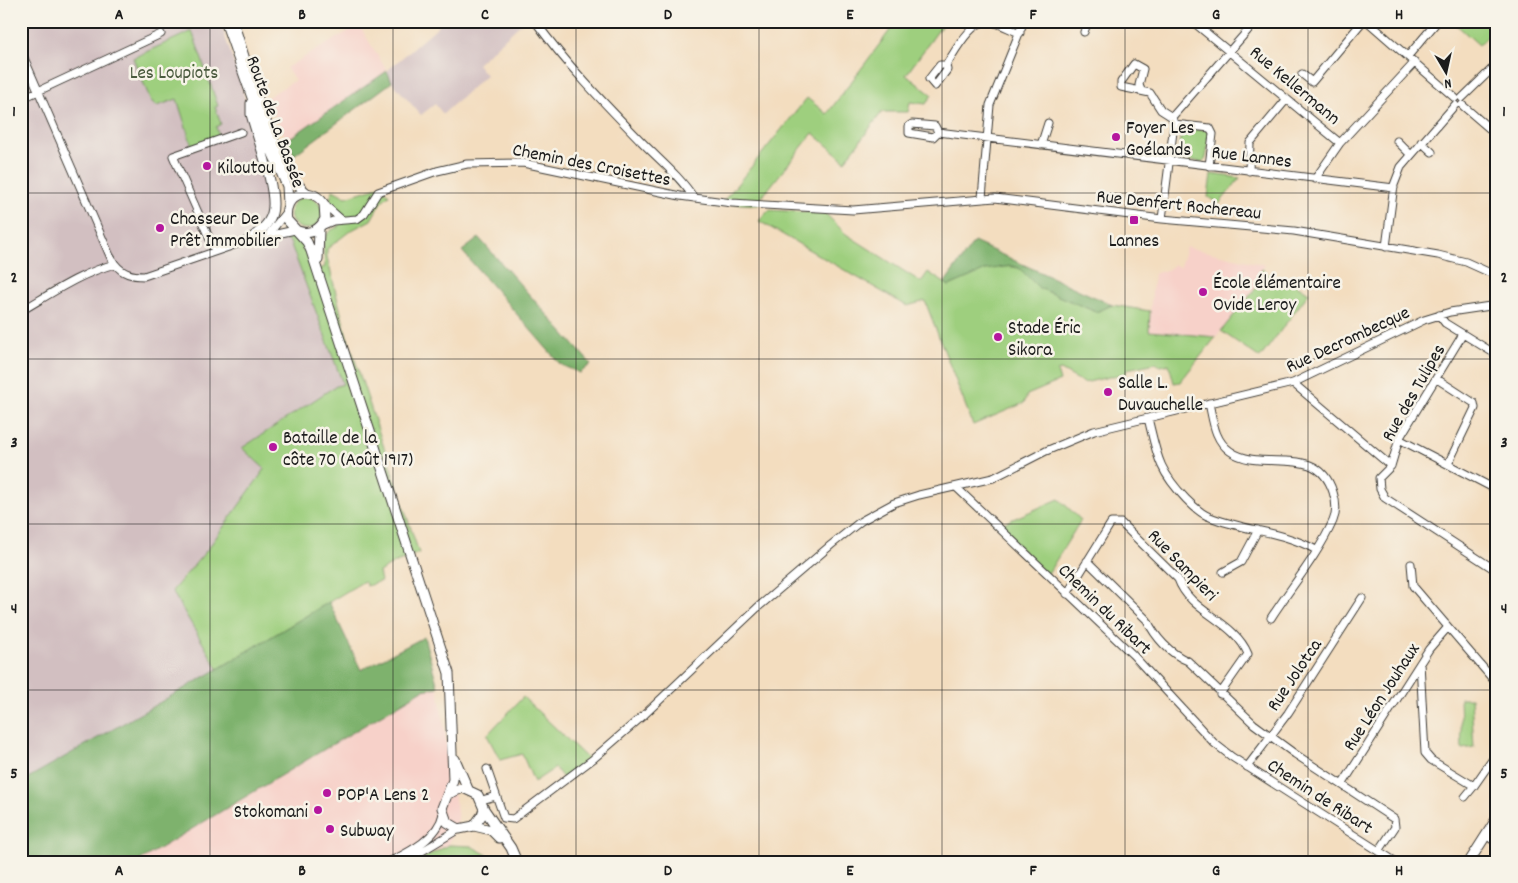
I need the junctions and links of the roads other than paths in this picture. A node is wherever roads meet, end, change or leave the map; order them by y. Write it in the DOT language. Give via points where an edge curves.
graph roads {
  1 [pos="225,21"];
  2 [pos="233,21"];
  3 [pos="535,21"];
  4 [pos="1024,21"];
  5 [pos="1088,21"];
  6 [pos="1192,21"];
  7 [pos="1256,21"];
  8 [pos="1363,21"];
  9 [pos="1367,21"];
  10 [pos="1436,23"];
  11 [pos="1084,32"];
  12 [pos="1020,33"];
  13 [pos="161,34"];
  14 [pos="21,51"];
  15 [pos="1230,51"];
  16 [pos="1408,56"];
  17 [pos="1415,62"];
  18 [pos="1497,64"];
  19 [pos="946,65"];
  20 [pos="1302,74"];
  21 [pos="1141,90"];
  22 [pos="38,91"];
  23 [pos="252,97"];
  24 [pos="21,99"];
  25 [pos="1286,100"];
  26 [pos="1458,102"];
  27 [pos="1173,120"];
  28 [pos="1048,123"];
  29 [pos="241,132"];
  30 [pos="938,132"];
  31 [pos="1497,135"];
  32 [pos="987,137"];
  33 [pos="1397,141"];
  34 [pos="1421,142"];
  35 [pos="1340,143"];
  36 [pos="1041,145"];
  37 [pos="1432,152"];
  38 [pos="1410,154"];
  39 [pos="1169,161"];
  40 [pos="1209,166"];
  41 [pos="1249,171"];
  42 [pos="1315,179"];
  43 [pos="1394,188"];
  44 [pos="307,193"];
  45 [pos="694,198"];
  46 [pos="982,198"];
  47 [pos="324,204"];
  48 [pos="287,208"];
  49 [pos="853,210"];
  50 [pos="1162,219"];
  51 [pos="342,220"];
  52 [pos="320,227"];
  53 [pos="297,231"];
  54 [pos="269,234"];
  55 [pos="249,240"];
  56 [pos="1386,247"];
  57 [pos="215,251"];
  58 [pos="115,264"];
  59 [pos="318,273"];
  60 [pos="1497,276"];
  61 [pos="1497,305"];
  62 [pos="21,311"];
  63 [pos="1439,315"];
  64 [pos="1463,334"];
  65 [pos="1497,355"];
  66 [pos="1437,379"];
  67 [pos="1293,382"];
  68 [pos="1209,403"];
  69 [pos="1148,418"];
  70 [pos="1399,439"];
  71 [pos="1448,464"];
  72 [pos="1391,466"];
  73 [pos="1496,487"];
  74 [pos="957,488"];
  75 [pos="1258,530"];
  76 [pos="1316,550"];
  77 [pos="1087,561"];
  78 [pos="1411,564"];
  79 [pos="1497,571"];
  80 [pos="1223,572"];
  81 [pos="1067,594"];
  82 [pos="1362,598"];
  83 [pos="1271,618"];
  84 [pos="1448,627"];
  85 [pos="1420,662"];
  86 [pos="1496,681"];
  87 [pos="1220,694"];
  88 [pos="1269,736"];
  89 [pos="453,751"];
  90 [pos="1497,753"];
  91 [pos="1229,756"];
  92 [pos="1247,767"];
  93 [pos="487,769"];
  94 [pos="1342,785"];
  95 [pos="1474,786"];
  96 [pos="468,788"];
  97 [pos="448,794"];
  98 [pos="496,796"];
  99 [pos="1465,797"];
  100 [pos="483,804"];
  101 [pos="443,814"];
  102 [pos="1497,818"];
  103 [pos="474,826"];
  104 [pos="459,829"];
  105 [pos="1486,835"];
  106 [pos="1497,843"];
  107 [pos="511,848"];
  108 [pos="1378,850"];
  109 [pos="389,862"];
  110 [pos="404,862"];
  111 [pos="517,862"];
  112 [pos="1396,862"];
  113 [pos="1469,862"];
  1 -- 23 [label="main road, Route de La Bassée"];
  2 -- 44 [label="main road, Route de La Bassée" via="274,141 293,180"];
  3 -- 45 [label="street" via="578,75 675,172"];
  4 -- 12 [label="street"];
  5 -- 11 [label="street"];
  6 -- 15 [label="street, Rue Kellermann"];
  7 -- 15 [label="street"];
  8 -- 20 [label="street" via="1312,82"];
  9 -- 16 [label="street"];
  10 -- 16 [label="street"];
  12 -- 19 [label="street" via="990,22 981,23"];
  12 -- 32 [label="street" via="990,105"];
  13 -- 22 [label="street"];
  14 -- 22 [label="street"];
  15 -- 25 [label="street, Rue Kellermann"];
  15 -- 27 [label="street"];
  16 -- 17 [label="street"];
  17 -- 26 [label="street"];
  17 -- 35 [label="street"];
  18 -- 26 [label="street"];
  21 -- 27 [label="street" via="1150,93 1161,110"];
  22 -- 24 [label="street"];
  22 -- 58 [label="street"];
  23 -- 48 [label="main road, Route de La Bassée" via="287,186"];
  23 -- 55 [label="main road" via="250,114 274,197 273,212 268,222"];
  25 -- 35 [label="street, Rue Kellermann"];
  25 -- 41 [label="street" via="1250,143"];
  26 -- 31 [label="street"];
  26 -- 34 [label="street"];
  27 -- 39 [label="street"];
  27 -- 40 [label="street" via="1210,128 1213,134"];
  28 -- 36 [label="street"];
  29 -- 57 [label="street" via="173,156"];
  30 -- 32 [label="street, Rue Lannes"];
  32 -- 36 [label="street, Rue Lannes"];
  32 -- 46 [label="street"];
  33 -- 38 [label="street"];
  34 -- 37 [label="street"];
  34 -- 38 [label="street"];
  35 -- 42 [label="street"];
  36 -- 39 [label="street, Rue Lannes"];
  38 -- 43 [label="street" via="1400,167"];
  39 -- 40 [label="street, Rue Lannes"];
  39 -- 50 [label="street"];
  40 -- 41 [label="street, Rue Lannes"];
  41 -- 42 [label="street, Rue Lannes"];
  42 -- 43 [label="street, Rue Lannes"];
  43 -- 56 [label="street"];
  44 -- 47 [label="main road" via="317,196"];
  44 -- 48 [label="main road" via="296,195"];
  45 -- 49 [label="street, Chemin des Croisettes" via="761,206"];
  45 -- 51 [label="street, Chemin des Croisettes" via="541,166 499,162 467,164 386,188 375,195 360,217"];
  46 -- 49 [label="street, Rue Denfert Rochereau"];
  46 -- 50 [label="street, Rue Denfert Rochereau"];
  47 -- 51 [label="street"];
  47 -- 52 [label="main road" via="326,216"];
  48 -- 53 [label="main road" via="288,222"];
  48 -- 54 [label="street"];
  50 -- 56 [label="street, Rue Denfert Rochereau" via="1294,231"];
  51 -- 52 [label="street, Chemin des Croisettes"];
  52 -- 53 [label="main road" via="307,233"];
  52 -- 59 [label="main road"];
  53 -- 54 [label="street"];
  53 -- 59 [label="main road" via="307,242"];
  54 -- 55 [label="street"];
  55 -- 57 [label="street"];
  56 -- 60 [label="street, Rue Denfert Rochereau" via="1466,262"];
  57 -- 58 [label="street" via="144,276 130,276"];
  58 -- 62 [label="street" via="83,274"];
  59 -- 89 [label="main road" via="444,654 450,682"];
  61 -- 63 [label="street, Rue Decrombecque"];
  63 -- 64 [label="street" via="1445,323"];
  63 -- 67 [label="street, Rue Decrombecque" via="1404,328"];
  64 -- 65 [label="street"];
  64 -- 66 [label="street, Rue des Tulipes"];
  66 -- 70 [label="street, Rue des Tulipes"];
  66 -- 71 [label="street" via="1474,403 1475,408"];
  67 -- 68 [label="street, Rue Decrombecque"];
  67 -- 72 [label="street"];
  68 -- 69 [label="street, Rue Decrombecque"];
  68 -- 76 [label="street" via="1215,430 1229,450 1240,456 1315,466 1330,483 1336,502 1334,519"];
  69 -- 74 [label="street, Rue Decrombecque" via="1076,438 1009,472"];
  69 -- 75 [label="street" via="1160,464 1169,481 1197,509 1210,517"];
  70 -- 71 [label="street"];
  70 -- 72 [label="street, Rue des Tulipes"];
  71 -- 73 [label="street"];
  72 -- 79 [label="street, Rue des Tulipes" via="1379,478 1385,498"];
  74 -- 81 [label="street, Chemin du Ribart"];
  74 -- 98 [label="street, Rue Decrombecque" via="919,494 861,521 757,608 645,714 563,782 509,820 504,818"];
  75 -- 76 [label="street" via="1284,536"];
  75 -- 80 [label="street" via="1241,562"];
  76 -- 83 [label="street"];
  77 -- 81 [label="street, Rue Sampieri"];
  77 -- 87 [label="street" via="1147,620 1152,631 1177,656 1188,661"];
  77 -- 87 [label="street, Rue Sampieri" via="1111,523 1121,523 1178,579 1181,589 1203,612 1217,618 1244,644 1248,654"];
  78 -- 84 [label="street" via="1413,586"];
  81 -- 91 [label="street, Chemin du Ribart" via="1133,655"];
  82 -- 88 [label="street, Rue Jolotca" via="1288,713"];
  84 -- 85 [label="street, Rue Léon Jouhaux"];
  84 -- 86 [label="street"];
  85 -- 94 [label="street, Rue Léon Jouhaux"];
  85 -- 95 [label="street" via="1425,753"];
  87 -- 88 [label="street"];
  88 -- 92 [label="street, Rue Jolotca"];
  88 -- 94 [label="street"];
  89 -- 96 [label="main road"];
  89 -- 97 [label="main road" via="453,780"];
  90 -- 95 [label="street"];
  91 -- 92 [label="street, Chemin de Ribart"];
  92 -- 108 [label="street, Chemin de Ribart"];
  93 -- 98 [label="street"];
  94 -- 108 [label="street" via="1394,819 1395,827"];
  95 -- 99 [label="street"];
  96 -- 97 [label="main road" via="458,788"];
  96 -- 100 [label="main road"];
  97 -- 101 [label="main road" via="443,803"];
  98 -- 100 [label="street"];
  100 -- 103 [label="main road" via="482,815"];
  100 -- 107 [label="main road"];
  101 -- 104 [label="main road" via="449,824"];
  101 -- 109 [label="street" via="438,829"];
  102 -- 105 [label="main road"];
  103 -- 104 [label="main road"];
  103 -- 107 [label="main road" via="491,830"];
  104 -- 110 [label="street"];
  105 -- 106 [label="street"];
  105 -- 113 [label="main road"];
  107 -- 111 [label="main road"];
  108 -- 112 [label="street, Chemin de Ribart"];
}
